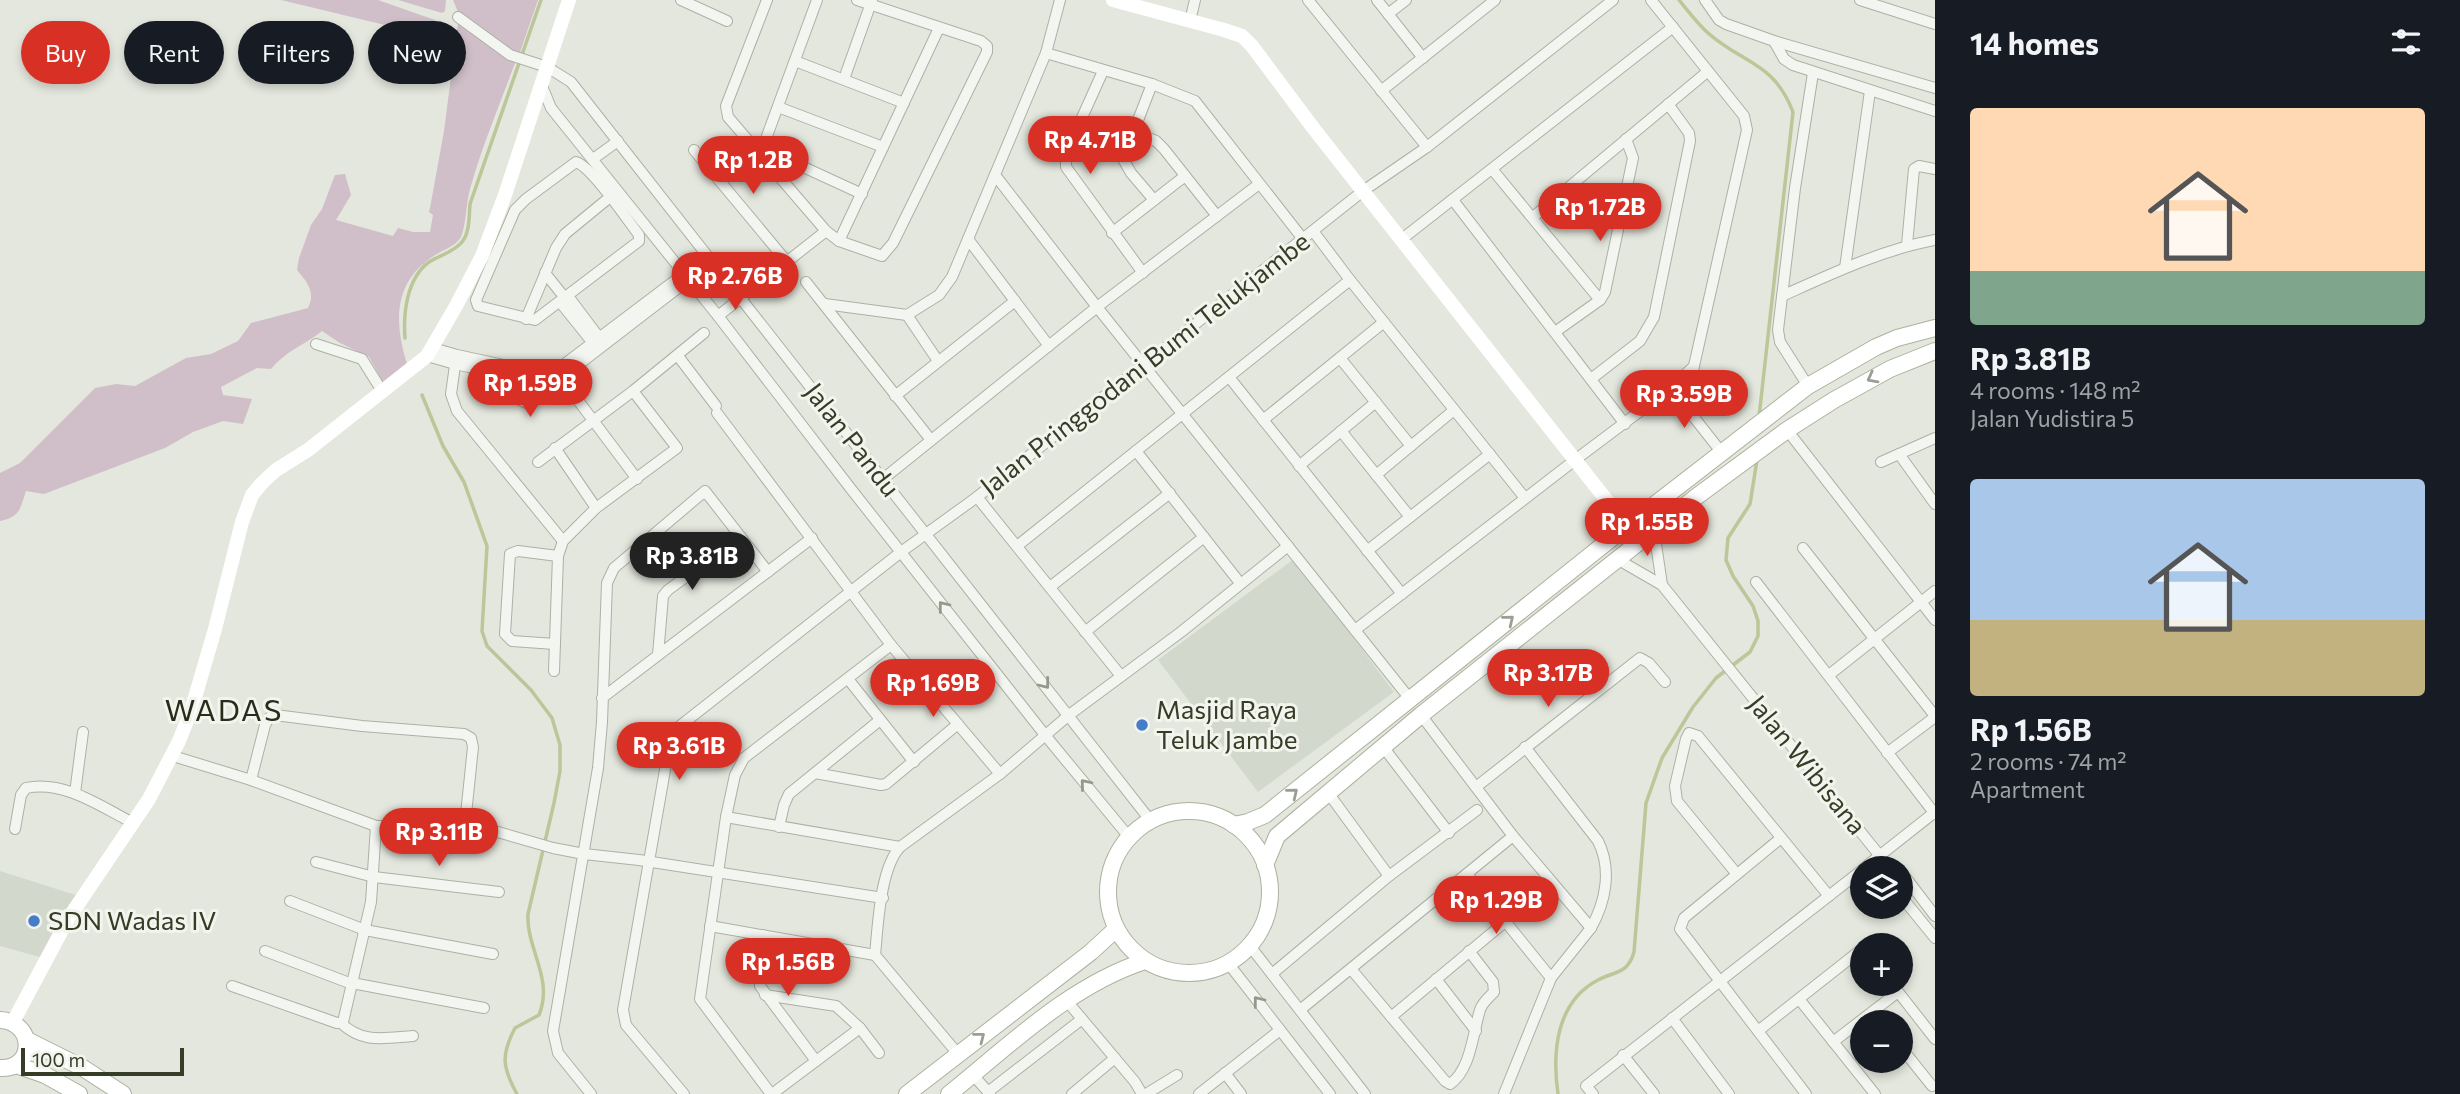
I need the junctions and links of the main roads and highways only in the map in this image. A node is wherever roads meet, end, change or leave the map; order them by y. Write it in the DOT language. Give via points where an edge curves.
graph roads {
  1 [pos="569,0"];
  2 [pos="1113,0"];
  3 [pos="1935,328"];
  4 [pos="1935,351"];
  5 [pos="1627,526"];
  6 [pos="1234,825"];
  7 [pos="1265,865"];
  8 [pos="1116,929"];
  9 [pos="1145,961"];
  10 [pos="7,1021"];
  11 [pos="27,1040"];
  12 [pos="16,1065"];
  13 [pos="0,1068"];
  14 [pos="76,1093"];
  15 [pos="123,1094"];
  16 [pos="907,1094"];
  17 [pos="949,1094"];
  1 -- 10 [label="main road" via="481,256 430,352 308,450 276,470 252,495 191,710 173,756"];
  2 -- 5 [label="main road" via="1242,36"];
  3 -- 5 [label="main road" via="1876,347 1808,386"];
  4 -- 7 [label="main road, one-way" via="1871,379 1787,430 1654,530 1277,836"];
  6 -- 5 [label="main road, one-way" via="1265,815"];
  6 -- 7 [label="main road" via="1252,841"];
  6 -- 8 [label="main road" via="1207,813 1178,811 1150,820 1129,836 1115,857 1108,881 1108,906"];
  7 -- 9 [label="main road" via="1269,906 1250,946 1228,963 1206,971 1183,973"];
  8 -- 9 [label="main road"];
  16 -- 8 [label="main road, one-way"];
  9 -- 17 [label="main road" via="1102,977 1066,1000"];
  10 -- 11 [label="main road" via="20,1027"];
  11 -- 12 [label="main road" via="27,1049"];
  11 -- 15 [label="main road"];
  12 -- 13 [label="main road"];
  12 -- 14 [label="main road"];
}
